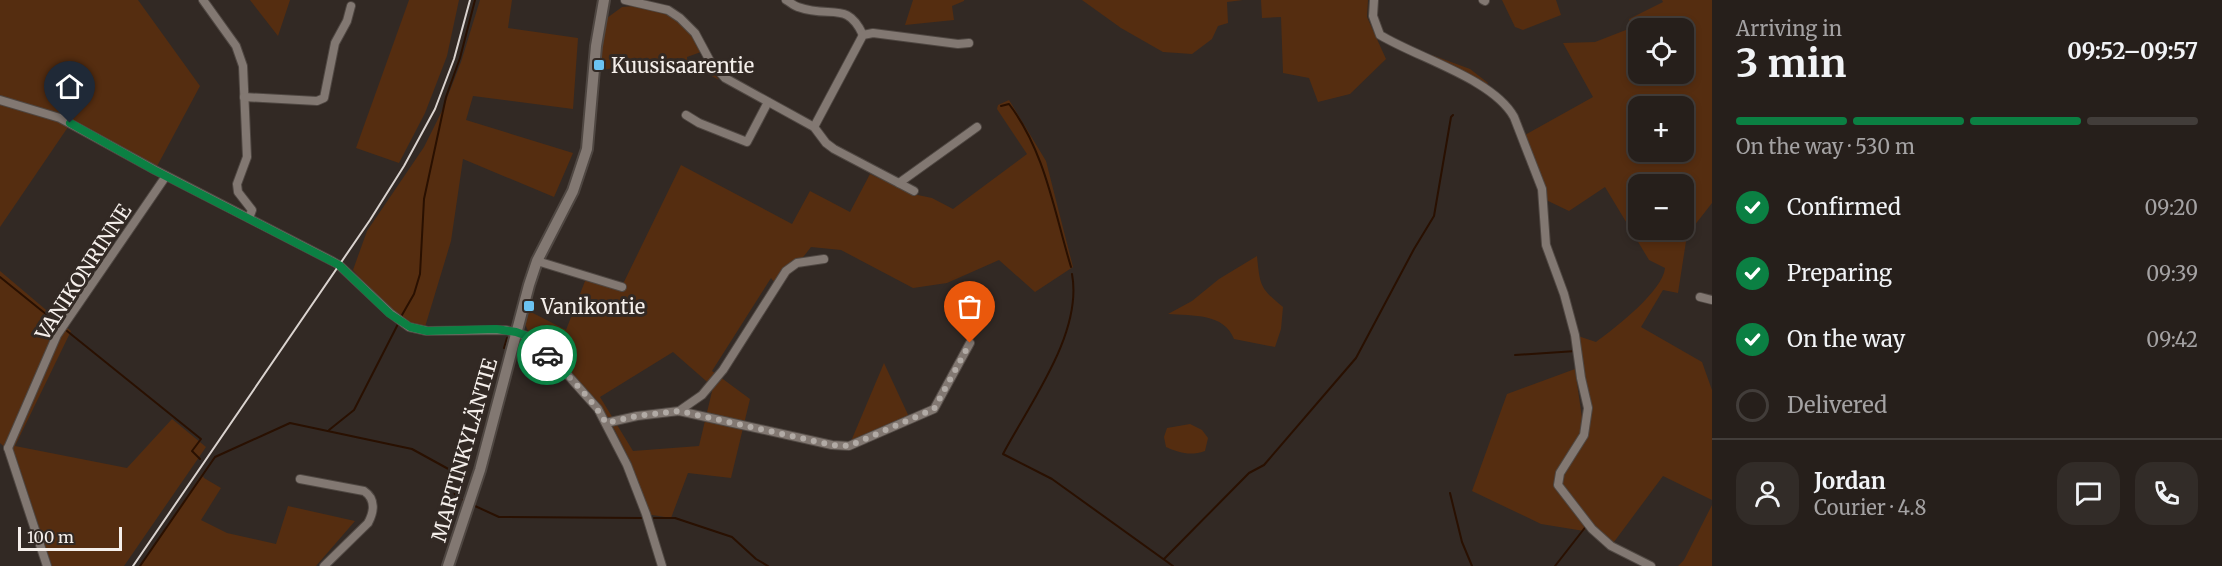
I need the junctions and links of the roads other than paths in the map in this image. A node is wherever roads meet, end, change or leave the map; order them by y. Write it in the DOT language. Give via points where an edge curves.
graph roads {
  1 [pos="203,0"];
  2 [pos="604,0"];
  3 [pos="625,0"];
  4 [pos="786,0"];
  5 [pos="1374,0"];
  6 [pos="351,6"];
  7 [pos="863,36"];
  8 [pos="969,43"];
  9 [pos="244,97"];
  10 [pos="0,99"];
  11 [pos="768,102"];
  12 [pos="686,115"];
  13 [pos="814,127"];
  14 [pos="977,127"];
  15 [pos="166,176"];
  16 [pos="899,183"];
  17 [pos="914,191"];
  18 [pos="249,218"];
  19 [pos="824,259"];
  20 [pos="537,261"];
  21 [pos="622,287"];
  22 [pos="1700,297"];
  23 [pos="1712,300"];
  24 [pos="516,332"];
  25 [pos="970,343"];
  26 [pos="679,411"];
  27 [pos="606,423"];
  28 [pos="4,448"];
  29 [pos="300,479"];
  30 [pos="47,566"];
  31 [pos="324,566"];
  32 [pos="448,566"];
  33 [pos="662,566"];
  34 [pos="1651,566"];
  1 -- 9 [label="street" via="239,51"];
  2 -- 20 [label="street, MARTINKYLÄNTIE" via="587,149 573,191"];
  3 -- 11 [label="street" via="660,7 680,18 725,78"];
  4 -- 7 [label="street" via="799,8 843,6 858,20"];
  5 -- 34 [label="street" via="1372,16 1380,35 1485,88 1514,117 1542,189 1546,245 1575,335 1588,408 1584,435 1560,473 1558,485 1592,529 1611,546"];
  6 -- 9 [label="street" via="335,44 324,98 317,101"];
  7 -- 8 [label="street" via="873,33"];
  7 -- 13 [label="street"];
  9 -- 18 [label="street" via="247,157 237,184 238,192 252,210"];
  10 -- 15 [label="street" via="60,118"];
  11 -- 12 [label="street" via="747,142"];
  11 -- 13 [label="street"];
  13 -- 16 [label="street" via="834,149"];
  14 -- 16 [label="street"];
  15 -- 18 [label="street"];
  15 -- 28 [label="street, VANIKONRINNE" via="57,335"];
  16 -- 17 [label="street"];
  18 -- 24 [label="street" via="339,265 390,314 410,327 427,331"];
  19 -- 26 [label="street" via="797,263 786,271 723,370 702,395"];
  20 -- 21 [label="street"];
  20 -- 24 [label="street, MARTINKYLÄNTIE"];
  22 -- 23 [label="street"];
  24 -- 27 [label="street" via="527,336 565,372"];
  24 -- 32 [label="street, MARTINKYLÄNTIE" via="480,470"];
  25 -- 26 [label="street" via="934,409 849,446"];
  26 -- 27 [label="street"];
  27 -- 33 [label="street" via="631,475"];
  28 -- 30 [label="street"];
  29 -- 31 [label="street" via="364,491 372,501 373,514 368,523"];
}
